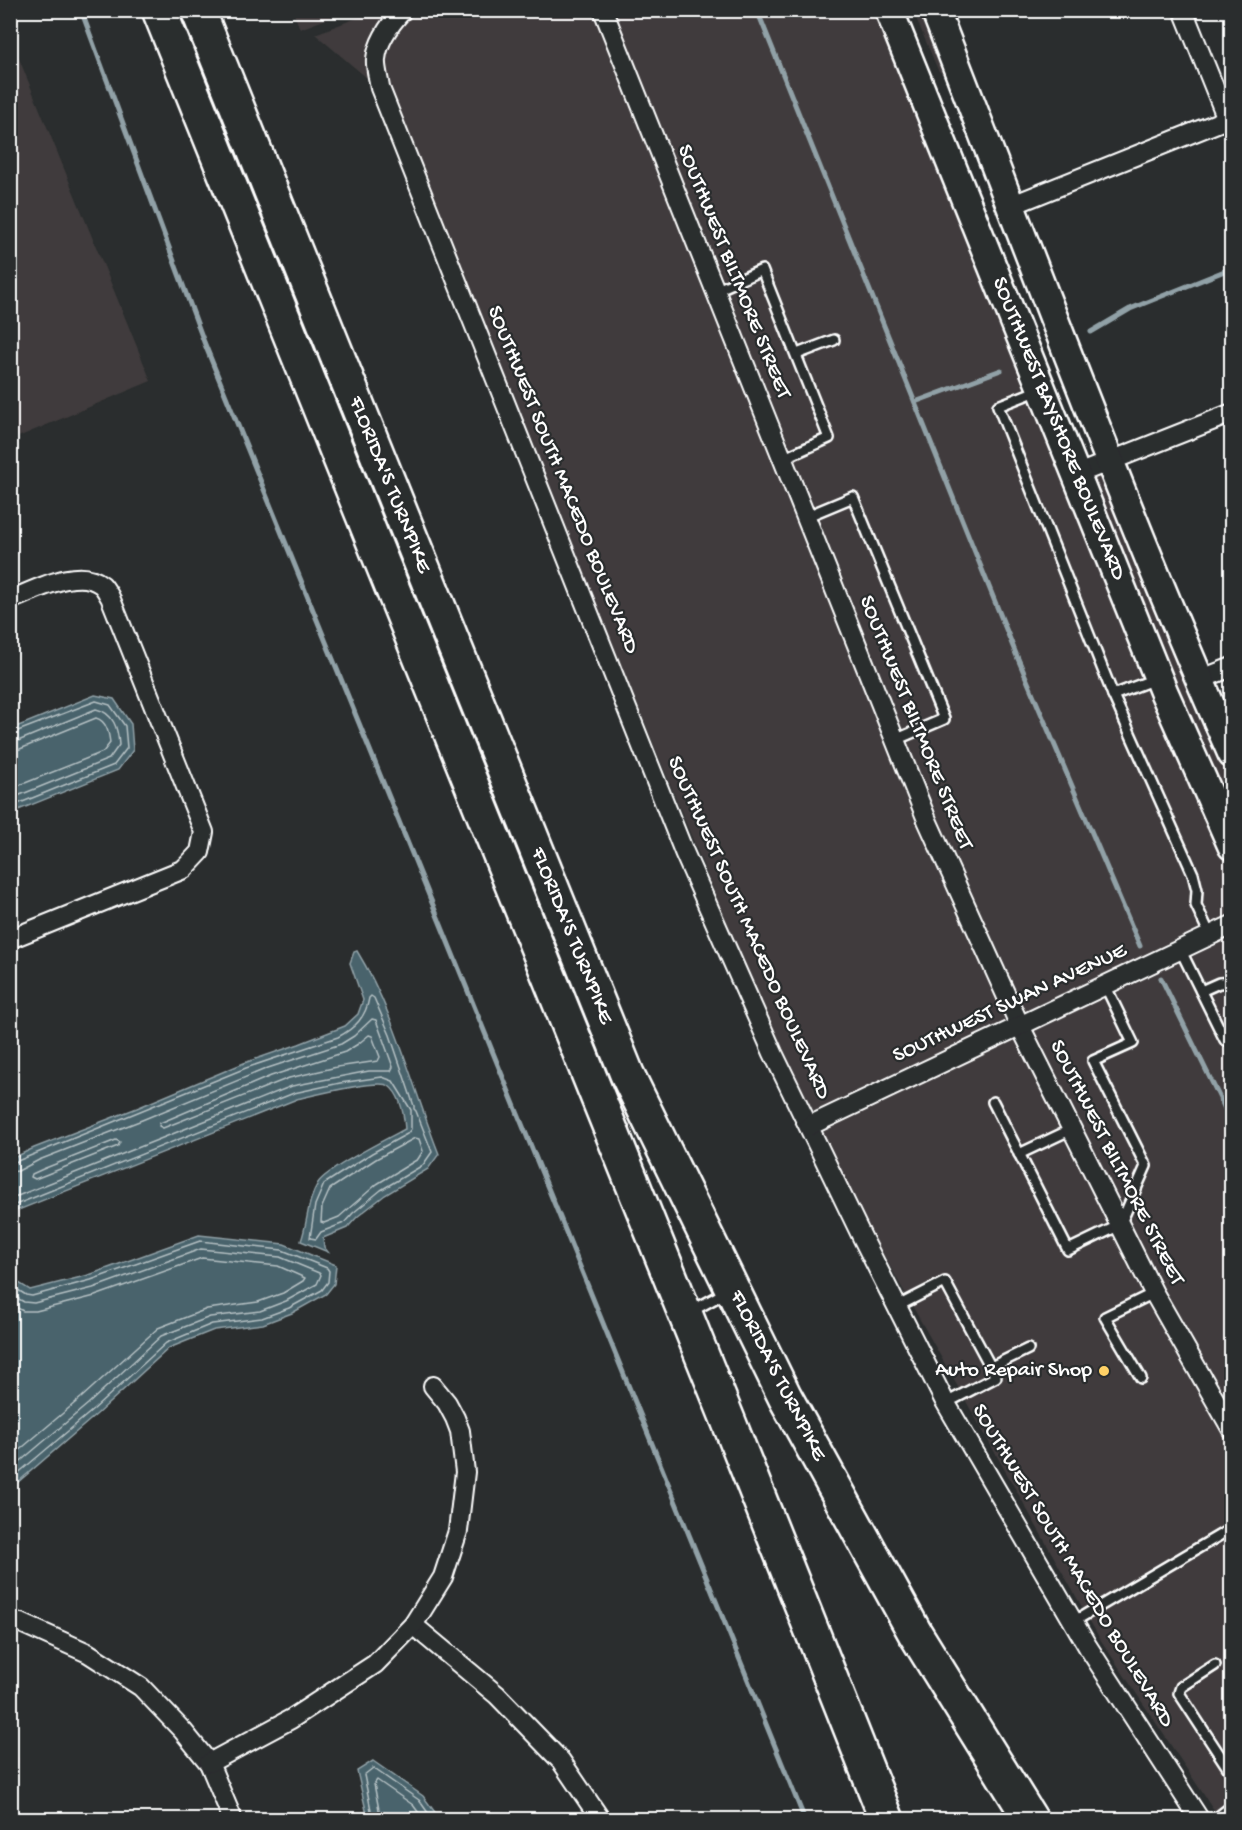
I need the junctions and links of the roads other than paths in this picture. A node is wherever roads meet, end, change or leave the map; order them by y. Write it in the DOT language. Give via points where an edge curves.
graph roads {
  1 [pos="159,10"];
  2 [pos="198,10"];
  3 [pos="403,10"];
  4 [pos="603,10"];
  5 [pos="889,10"];
  6 [pos="904,10"];
  7 [pos="935,10"];
  8 [pos="1183,10"];
  9 [pos="965,87"];
  10 [pos="933,116"];
  11 [pos="1229,118"];
  12 [pos="1010,206"];
  13 [pos="1026,244"];
  14 [pos="715,291"];
  15 [pos="834,340"];
  16 [pos="797,354"];
  17 [pos="1042,389"];
  18 [pos="1232,413"];
  19 [pos="782,459"];
  20 [pos="1110,461"];
  21 [pos="1076,475"];
  22 [pos="805,517"];
  23 [pos="10,600"];
  24 [pos="1232,668"];
  25 [pos="1158,678"];
  26 [pos="1199,680"];
  27 [pos="1113,695"];
  28 [pos="895,740"];
  29 [pos="1232,754"];
  30 [pos="1232,846"];
  31 [pos="1232,925"];
  32 [pos="1210,935"];
  33 [pos="10,939"];
  34 [pos="1180,949"];
  35 [pos="1232,982"];
  36 [pos="1105,985"];
  37 [pos="1201,991"];
  38 [pos="1020,1026"];
  39 [pos="1232,1037"];
  40 [pos="993,1102"];
  41 [pos="809,1126"];
  42 [pos="1072,1129"];
  43 [pos="1019,1154"];
  44 [pos="1120,1225"];
  45 [pos="732,1289"];
  46 [pos="1154,1293"];
  47 [pos="896,1307"];
  48 [pos="684,1315"];
  49 [pos="1028,1349"];
  50 [pos="991,1367"];
  51 [pos="1141,1378"];
  52 [pos="433,1386"];
  53 [pos="946,1403"];
  54 [pos="1232,1430"];
  55 [pos="1232,1528"];
  56 [pos="10,1621"];
  57 [pos="1073,1622"];
  58 [pos="412,1625"];
  59 [pos="1215,1665"];
  60 [pos="209,1763"];
  61 [pos="1232,1774"];
  62 [pos="1232,1806"];
  63 [pos="233,1820"];
  64 [pos="601,1820"];
  65 [pos="887,1820"];
  66 [pos="1031,1820"];
  67 [pos="1200,1820"];
  68 [pos="1214,1820"];
  1 -- 48 [label="highway, FLORIDA'S TURNPIKE"];
  2 -- 45 [label="highway, FLORIDA'S TURNPIKE" via="627,1074"];
  3 -- 41 [label="street, SOUTHWEST SOUTH MACEDO BOULEVARD" via="381,41 376,60 380,88 684,852"];
  4 -- 14 [label="street, SOUTHWEST BILTMORE STREET"];
  5 -- 10 [label="main road, SOUTHWEST BAYSHORE BOULEVARD"];
  6 -- 9 [label="main road" via="931,75 941,86"];
  7 -- 9 [label="main road, SOUTHWEST BAYSHORE BOULEVARD"];
  8 -- 11 [label="street"];
  9 -- 12 [label="main road, SOUTHWEST BAYSHORE BOULEVARD"];
  10 -- 13 [label="main road" via="949,119 967,135 1008,230"];
  10 -- 17 [label="main road, SOUTHWEST BAYSHORE BOULEVARD"];
  11 -- 12 [label="street"];
  12 -- 13 [label="main road, SOUTHWEST BAYSHORE BOULEVARD"];
  13 -- 20 [label="main road, SOUTHWEST BAYSHORE BOULEVARD"];
  14 -- 16 [label="lane" via="762,270"];
  14 -- 19 [label="street, SOUTHWEST BILTMORE STREET"];
  15 -- 16 [label="lane"];
  16 -- 19 [label="lane" via="829,438"];
  17 -- 21 [label="main road, SOUTHWEST BAYSHORE BOULEVARD"];
  17 -- 27 [label="lane" via="998,406"];
  18 -- 20 [label="street"];
  19 -- 22 [label="street, SOUTHWEST BILTMORE STREET"];
  20 -- 21 [label="street"];
  20 -- 26 [label="main road, SOUTHWEST BAYSHORE BOULEVARD"];
  21 -- 25 [label="main road, SOUTHWEST BAYSHORE BOULEVARD"];
  22 -- 28 [label="street, SOUTHWEST BILTMORE STREET"];
  22 -- 28 [label="lane" via="853,497 944,719"];
  23 -- 33 [label="street" via="81,576 101,585 110,597 204,832 200,852 184,869"];
  24 -- 26 [label="street"];
  25 -- 27 [label="lane"];
  25 -- 30 [label="main road, SOUTHWEST BAYSHORE BOULEVARD"];
  26 -- 29 [label="main road, SOUTHWEST BAYSHORE BOULEVARD"];
  27 -- 32 [label="lane" via="1193,874 1196,905"];
  28 -- 38 [label="street, SOUTHWEST BILTMORE STREET"];
  31 -- 32 [label="street, SOUTHWEST SWAN AVENUE"];
  32 -- 34 [label="street, SOUTHWEST SWAN AVENUE"];
  34 -- 36 [label="street, SOUTHWEST SWAN AVENUE"];
  34 -- 37 [label="lane"];
  35 -- 37 [label="lane"];
  36 -- 38 [label="street, SOUTHWEST SWAN AVENUE"];
  36 -- 44 [label="lane" via="1132,1043 1093,1061 1146,1166"];
  37 -- 39 [label="lane" via="1226,1040"];
  38 -- 41 [label="street, SOUTHWEST SWAN AVENUE"];
  38 -- 42 [label="street, SOUTHWEST BILTMORE STREET"];
  40 -- 43 [label="lane"];
  41 -- 47 [label="street, SOUTHWEST SOUTH MACEDO BOULEVARD"];
  42 -- 43 [label="lane"];
  42 -- 44 [label="street, SOUTHWEST BILTMORE STREET"];
  43 -- 44 [label="lane" via="1068,1250"];
  44 -- 46 [label="street, SOUTHWEST BILTMORE STREET"];
  45 -- 48 [label="lane"];
  45 -- 66 [label="highway, FLORIDA'S TURNPIKE" via="785,1397 915,1633"];
  46 -- 51 [label="lane" via="1105,1317"];
  46 -- 54 [label="street, SOUTHWEST BILTMORE STREET"];
  47 -- 50 [label="lane" via="945,1282"];
  47 -- 53 [label="street, SOUTHWEST SOUTH MACEDO BOULEVARD"];
  48 -- 65 [label="highway, FLORIDA'S TURNPIKE"];
  49 -- 50 [label="lane"];
  50 -- 53 [label="lane" via="996,1377"];
  52 -- 58 [label="street" via="447,1403 460,1431 465,1472 458,1531 443,1577"];
  53 -- 57 [label="street, SOUTHWEST SOUTH MACEDO BOULEVARD"];
  55 -- 57 [label="lane"];
  56 -- 60 [label="street" via="88,1653 141,1687"];
  57 -- 67 [label="street, SOUTHWEST SOUTH MACEDO BOULEVARD"];
  58 -- 60 [label="street" via="375,1664 291,1719"];
  58 -- 64 [label="street" via="497,1695 561,1761"];
  59 -- 61 [label="lane" via="1181,1687 1179,1693"];
  60 -- 63 [label="street"];
  62 -- 68 [label="lane"];
}
